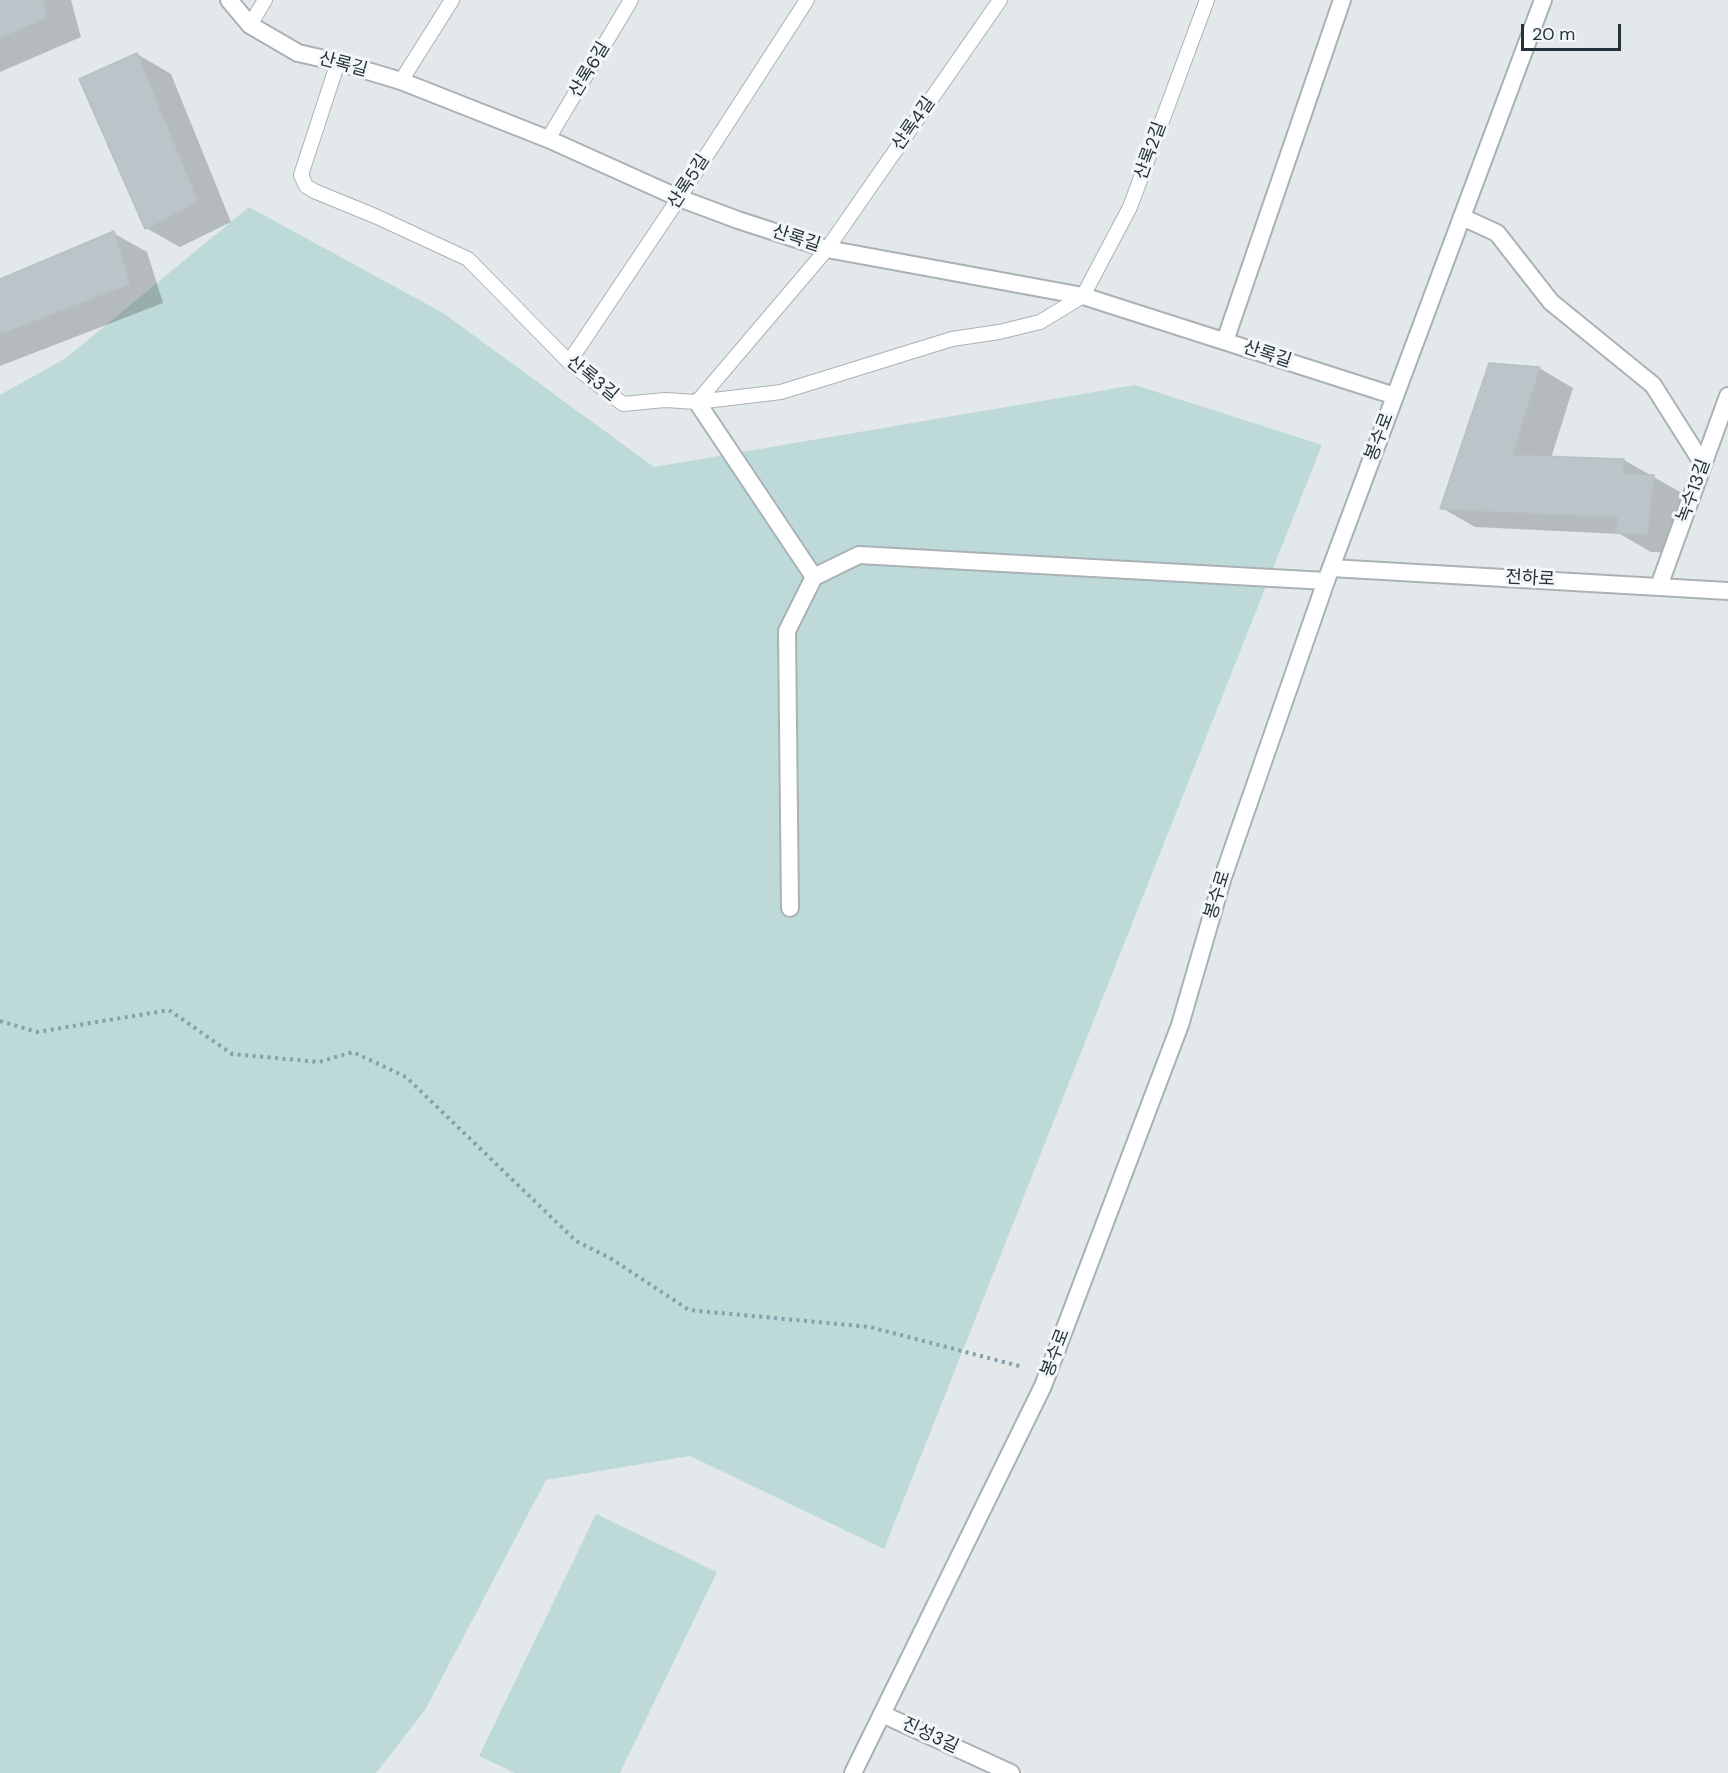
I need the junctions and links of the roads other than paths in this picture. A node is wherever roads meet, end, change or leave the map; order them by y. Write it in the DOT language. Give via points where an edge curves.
graph roads {
  1 [pos="229,0"];
  2 [pos="265,0"];
  3 [pos="452,0"];
  4 [pos="631,0"];
  5 [pos="807,0"];
  6 [pos="1000,0"];
  7 [pos="1208,0"];
  8 [pos="1342,0"];
  9 [pos="1543,0"];
  10 [pos="250,25"];
  11 [pos="338,62"];
  12 [pos="401,81"];
  13 [pos="548,139"];
  14 [pos="679,198"];
  15 [pos="1462,217"];
  16 [pos="827,249"];
  17 [pos="1083,296"];
  18 [pos="1224,341"];
  19 [pos="569,362"];
  20 [pos="1395,396"];
  21 [pos="1728,396"];
  22 [pos="697,402"];
  23 [pos="1703,464"];
  24 [pos="1329,575"];
  25 [pos="814,577"];
  26 [pos="1659,586"];
  27 [pos="1728,591"];
  28 [pos="790,908"];
  29 [pos="882,1714"];
  30 [pos="854,1773"];
  31 [pos="1011,1773"];
  1 -- 10 [label="street, 산록길"];
  2 -- 10 [label="lane"];
  3 -- 12 [label="lane"];
  4 -- 13 [label="lane, 산록6길"];
  5 -- 14 [label="lane, 산록5길"];
  6 -- 16 [label="lane, 산록4길"];
  7 -- 17 [label="lane, 산록2길" via="1130,207"];
  8 -- 18 [label="street"];
  9 -- 15 [label="street, 봉수로"];
  10 -- 11 [label="street, 산록길" via="298,53"];
  11 -- 12 [label="street, 산록길"];
  11 -- 19 [label="lane, 산록3길" via="301,175 306,186 468,259"];
  12 -- 13 [label="street, 산록길"];
  13 -- 14 [label="street, 산록길"];
  14 -- 16 [label="street, 산록길"];
  14 -- 19 [label="lane, 산록5길"];
  15 -- 20 [label="street, 봉수로"];
  15 -- 23 [label="street" via="1497,233 1551,302 1653,385"];
  16 -- 17 [label="street, 산록길"];
  16 -- 22 [label="lane, 산록4길"];
  17 -- 18 [label="street, 산록길"];
  17 -- 22 [label="lane, 산록3길" via="1040,322 952,339 782,392"];
  18 -- 20 [label="street, 산록길"];
  19 -- 22 [label="lane, 산록3길" via="623,404"];
  20 -- 24 [label="street, 봉수로"];
  21 -- 23 [label="street, 녹수13길"];
  22 -- 25 [label="street"];
  23 -- 26 [label="street, 녹수13길"];
  24 -- 25 [label="street, 전하로" via="859,555"];
  24 -- 26 [label="street, 전하로"];
  24 -- 29 [label="street, 봉수로" via="1223,877 1180,1025 1048,1374"];
  25 -- 28 [label="street" via="787,631"];
  26 -- 27 [label="street, 전하로"];
  29 -- 30 [label="street, 봉수로"];
  29 -- 31 [label="street, 진성3길"];
}
